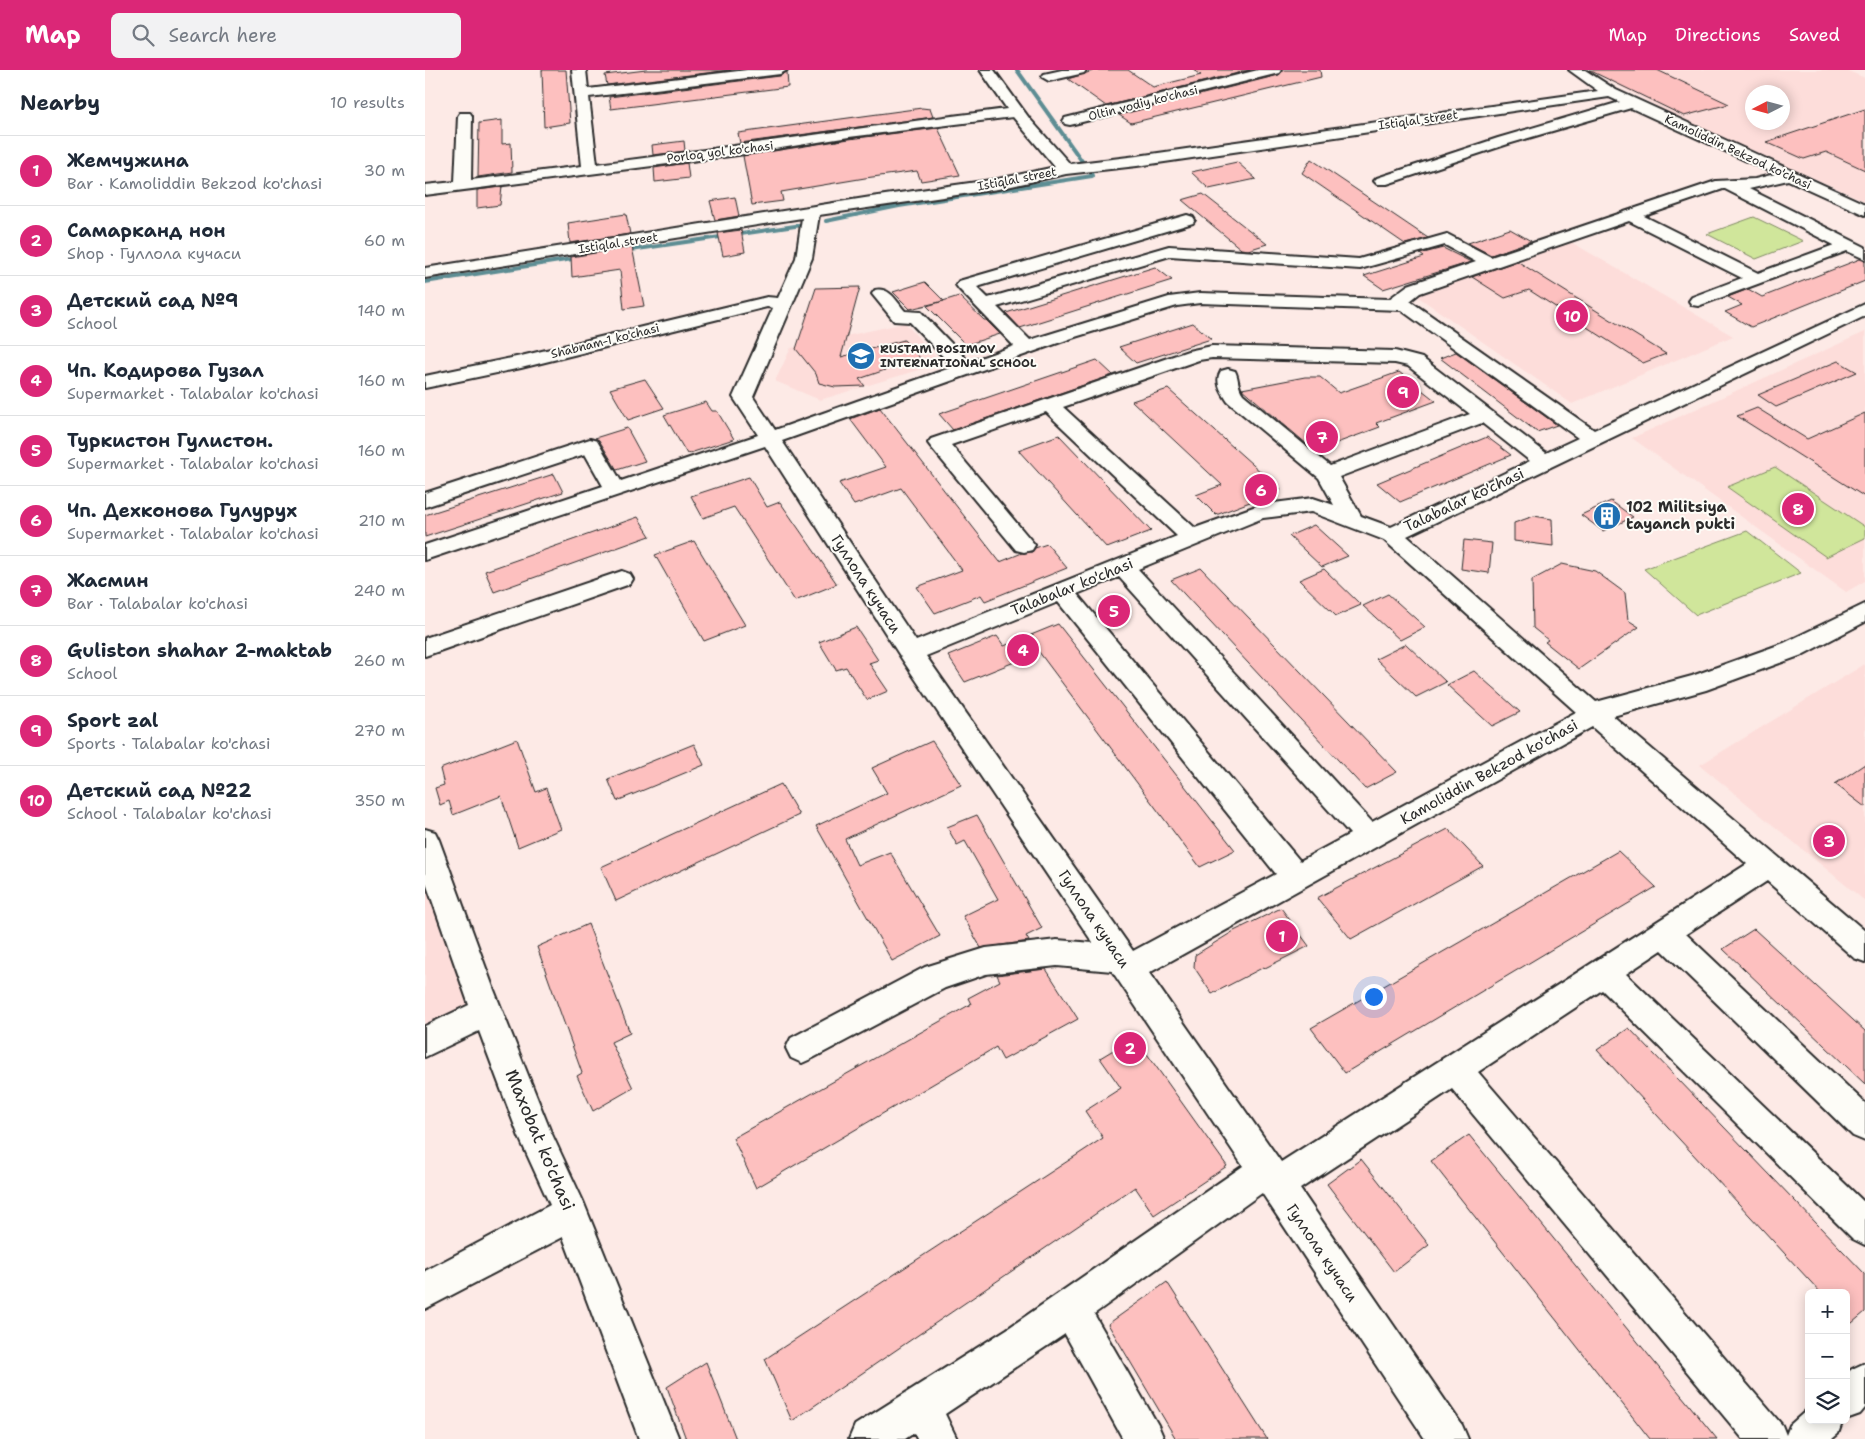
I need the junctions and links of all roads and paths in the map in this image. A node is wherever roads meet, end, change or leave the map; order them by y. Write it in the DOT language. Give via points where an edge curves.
graph roads {
  1 [pos="579,70"];
  2 [pos="780,70"];
  3 [pos="987,70"];
  4 [pos="1079,70"];
  5 [pos="1273,70"];
  6 [pos="1576,70"];
  7 [pos="1049,77"];
  8 [pos="1611,93"];
  9 [pos="582,94"];
  10 [pos="1633,103"];
  11 [pos="1015,112"];
  12 [pos="465,116"];
  13 [pos="1070,121"];
  14 [pos="590,168"];
  15 [pos="1066,169"];
  16 [pos="1789,175"];
  17 [pos="1382,181"];
  18 [pos="1729,184"];
  19 [pos="463,185"];
  20 [pos="425,190"];
  21 [pos="1865,210"];
  22 [pos="811,212"];
  23 [pos="1630,216"];
  24 [pos="1187,220"];
  25 [pos="1847,245"];
  26 [pos="1865,254"];
  27 [pos="1490,263"];
  28 [pos="425,273"];
  29 [pos="1757,279"];
  30 [pos="881,294"];
  31 [pos="1698,301"];
  32 [pos="785,304"];
  33 [pos="985,305"];
  34 [pos="1393,305"];
  35 [pos="1865,310"];
  36 [pos="1027,348"];
  37 [pos="966,370"];
  38 [pos="1228,375"];
  39 [pos="425,382"];
  40 [pos="1050,405"];
  41 [pos="1485,416"];
  42 [pos="770,438"];
  43 [pos="1593,439"];
  44 [pos="1545,462"];
  45 [pos="1327,474"];
  46 [pos="615,489"];
  47 [pos="425,500"];
  48 [pos="1352,518"];
  49 [pos="1392,535"];
  50 [pos="1191,538"];
  51 [pos="1024,544"];
  52 [pos="425,553"];
  53 [pos="1122,566"];
  54 [pos="621,579"];
  55 [pos="1062,591"];
  56 [pos="1865,612"];
  57 [pos="425,647"];
  58 [pos="911,652"];
  59 [pos="1594,714"];
  60 [pos="1369,837"];
  61 [pos="425,840"];
  62 [pos="1769,865"];
  63 [pos="1296,877"];
  64 [pos="1665,933"];
  65 [pos="1865,949"];
  66 [pos="1124,964"];
  67 [pos="1604,972"];
  68 [pos="487,1012"];
  69 [pos="425,1042"];
  70 [pos="802,1048"];
  71 [pos="1455,1070"];
  72 [pos="1865,1125"];
  73 [pos="1271,1178"];
  74 [pos="571,1213"];
  75 [pos="1865,1226"];
  76 [pos="425,1291"];
  77 [pos="1070,1308"];
  78 [pos="1865,1382"];
  79 [pos="1850,1396"];
  80 [pos="930,1423"];
  81 [pos="1820,1424"];
  82 [pos="659,1439"];
  83 [pos="869,1439"];
  84 [pos="1144,1439"];
  85 [pos="1448,1439"];
  86 [pos="1768,1439"];
  87 [pos="1804,1439"];
  1 -- 9 [label="street"];
  2 -- 9 [label="street"];
  3 -- 11 [label="street"];
  4 -- 7 [label="street"];
  5 -- 13 [label="street, Oltin vodiy ko'chasi"];
  6 -- 8 [label="street, Kamoliddin Bekzod ko'chasi"];
  8 -- 10 [label="street, Kamoliddin Bekzod ko'chasi"];
  8 -- 15 [label="street, Istiqlal street"];
  9 -- 14 [label="street"];
  10 -- 16 [label="street, Kamoliddin Bekzod ko'chasi"];
  10 -- 17 [label="street"];
  11 -- 14 [label="street, Porloq yol ko'chasi"];
  11 -- 15 [label="street"];
  12 -- 19 [label="street"];
  14 -- 19 [label="street, Porloq yol ko'chasi"];
  15 -- 22 [label="street, Istiqlal street" via="998,184"];
  16 -- 18 [label="street" via="1755,184"];
  16 -- 21 [label="street, Kamoliddin Bekzod ko'chasi"];
  18 -- 23 [label="street"];
  18 -- 25 [label="street"];
  19 -- 20 [label="street, Porloq yol ko'chasi"];
  22 -- 28 [label="street, Istiqlal street"];
  22 -- 32 [label="street" via="804,258"];
  23 -- 27 [label="street"];
  23 -- 29 [label="street"];
  24 -- 33 [label="street" via="965,285"];
  25 -- 26 [label="street"];
  25 -- 29 [label="street"];
  27 -- 33 [label="street" via="1447,239 1360,264 1169,251"];
  27 -- 34 [label="street" via="1414,289"];
  29 -- 31 [label="street"];
  30 -- 37 [label="street" via="900,317 915,316"];
  32 -- 39 [label="street, Shabnam-1 ko'chasi" via="767,302"];
  32 -- 42 [label="street, Гуллола кучаси" via="743,397"];
  33 -- 36 [label="street"];
  34 -- 36 [label="street" via="1200,298 1175,301"];
  34 -- 43 [label="street" via="1405,305"];
  35 -- 43 [label="street, Talabalar ko'chasi"];
  36 -- 37 [label="street"];
  37 -- 42 [label="street"];
  38 -- 45 [label="street" via="1228,386 1235,398"];
  40 -- 41 [label="street" via="1212,352 1395,357 1415,362"];
  40 -- 50 [label="street"];
  40 -- 51 [label="street" via="938,443"];
  41 -- 44 [label="street"];
  41 -- 45 [label="street"];
  42 -- 46 [label="street"];
  42 -- 58 [label="street, Гуллола кучаси"];
  43 -- 44 [label="street, Talabalar ko'chasi"];
  44 -- 49 [label="street, Talabalar ko'chasi"];
  45 -- 48 [label="street"];
  46 -- 47 [label="street" via="590,445"];
  46 -- 52 [label="street"];
  48 -- 49 [label="street, Talabalar ko'chasi"];
  48 -- 50 [label="street, Talabalar ko'chasi" via="1313,505 1259,512"];
  49 -- 59 [label="street"];
  50 -- 53 [label="street, Talabalar ko'chasi"];
  53 -- 55 [label="street, Talabalar ko'chasi"];
  53 -- 60 [label="street"];
  54 -- 57 [label="street"];
  55 -- 58 [label="street, Talabalar ko'chasi"];
  55 -- 63 [label="street"];
  56 -- 59 [label="street, Kamoliddin Bekzod ko'chasi" via="1793,649 1697,684"];
  58 -- 66 [label="street, Гуллола кучаси"];
  59 -- 60 [label="street, Kamoliddin Bekzod ko'chasi"];
  59 -- 62 [label="street"];
  60 -- 63 [label="street, Kamoliddin Bekzod ko'chasi"];
  61 -- 68 [label="street, Maxobat ko'chasi"];
  62 -- 64 [label="street"];
  62 -- 65 [label="street"];
  63 -- 66 [label="street, Kamoliddin Bekzod ko'chasi"];
  64 -- 67 [label="street"];
  64 -- 72 [label="street"];
  66 -- 70 [label="street" via="1057,953 985,961 936,976"];
  66 -- 73 [label="street, Гуллола кучаси"];
  67 -- 71 [label="street"];
  67 -- 75 [label="street"];
  68 -- 69 [label="street"];
  68 -- 74 [label="street, Maxobat ko'chasi" via="536,1137"];
  71 -- 73 [label="street"];
  71 -- 86 [label="street"];
  73 -- 77 [label="street"];
  73 -- 85 [label="street, Гуллола кучаси"];
  74 -- 76 [label="street"];
  74 -- 82 [label="street, Maxobat ko'chasi"];
  77 -- 80 [label="street"];
  77 -- 84 [label="street"];
  78 -- 79 [label="street"];
  80 -- 83 [label="street"];
  81 -- 87 [label="street"];
}
